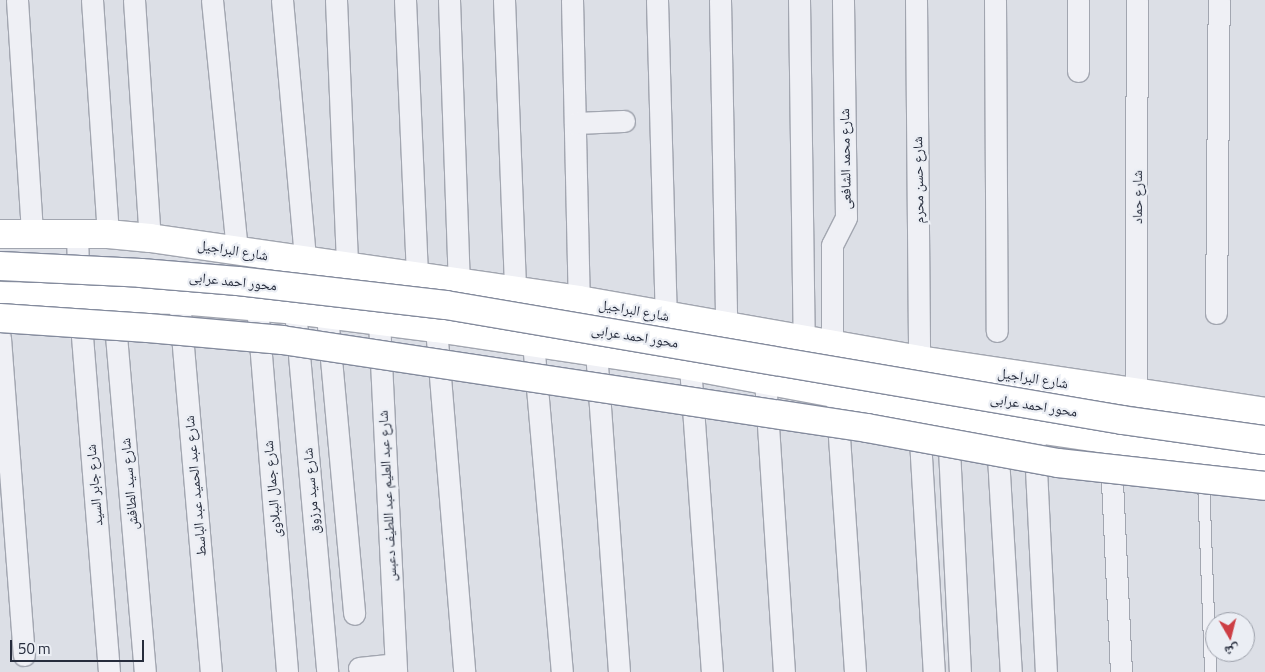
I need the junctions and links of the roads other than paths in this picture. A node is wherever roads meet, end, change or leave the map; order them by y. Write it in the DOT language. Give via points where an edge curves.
graph roads {
  1 [pos="17,0"];
  2 [pos="92,0"];
  3 [pos="134,0"];
  4 [pos="212,0"];
  5 [pos="282,0"];
  6 [pos="336,0"];
  7 [pos="405,0"];
  8 [pos="449,0"];
  9 [pos="504,0"];
  10 [pos="572,0"];
  11 [pos="657,0"];
  12 [pos="720,0"];
  13 [pos="799,0"];
  14 [pos="843,0"];
  15 [pos="916,0"];
  16 [pos="996,0"];
  17 [pos="1078,0"];
  18 [pos="1137,0"];
  19 [pos="1219,0"];
  20 [pos="1078,71"];
  21 [pos="624,121"];
  22 [pos="575,123"];
  23 [pos="32,233"];
  24 [pos="0,234"];
  25 [pos="108,234"];
  26 [pos="77,235"];
  27 [pos="150,238"];
  28 [pos="237,250"];
  29 [pos="300,260"];
  30 [pos="0,266"];
  31 [pos="347,266"];
  32 [pos="417,276"];
  33 [pos="459,282"];
  34 [pos="515,291"];
  35 [pos="0,296"];
  36 [pos="113,297"];
  37 [pos="79,298"];
  38 [pos="179,300"];
  39 [pos="579,300"];
  40 [pos="256,306"];
  41 [pos="295,310"];
  42 [pos="1216,314"];
  43 [pos="666,315"];
  44 [pos="327,316"];
  45 [pos="0,318"];
  46 [pos="379,321"];
  47 [pos="726,326"];
  48 [pos="436,328"];
  49 [pos="997,331"];
  50 [pos="0,338"];
  51 [pos="804,340"];
  52 [pos="533,342"];
  53 [pos="832,345"];
  54 [pos="596,351"];
  55 [pos="919,360"];
  56 [pos="690,366"];
  57 [pos="765,379"];
  58 [pos="836,393"];
  59 [pos="1136,394"];
  60 [pos="918,409"];
  61 [pos="1265,412"];
  62 [pos="947,415"];
  63 [pos="996,423"];
  64 [pos="1034,428"];
  65 [pos="1110,440"];
  66 [pos="1265,440"];
  67 [pos="1202,453"];
  68 [pos="1265,459"];
  69 [pos="1265,486"];
  70 [pos="354,614"];
  71 [pos="24,655"];
  72 [pos="359,668"];
  73 [pos="395,668"];
  74 [pos="109,672"];
  75 [pos="145,672"];
  76 [pos="211,672"];
  77 [pos="287,672"];
  78 [pos="327,672"];
  79 [pos="464,672"];
  80 [pos="562,672"];
  81 [pos="619,672"];
  82 [pos="712,672"];
  83 [pos="784,672"];
  84 [pos="855,672"];
  85 [pos="934,672"];
  86 [pos="960,672"];
  87 [pos="1010,672"];
  88 [pos="1046,672"];
  89 [pos="1121,672"];
  90 [pos="1210,672"];
  1 -- 23 [label="street"];
  2 -- 25 [label="street"];
  3 -- 27 [label="street"];
  4 -- 28 [label="street"];
  5 -- 29 [label="street, شارع سيد مرزوق"];
  6 -- 31 [label="street"];
  7 -- 32 [label="street"];
  8 -- 33 [label="street"];
  9 -- 34 [label="street"];
  10 -- 22 [label="street"];
  11 -- 43 [label="street"];
  12 -- 47 [label="street"];
  13 -- 51 [label="street"];
  14 -- 53 [label="street, شارع محمد الشافعى" via="846,217 832,245"];
  15 -- 55 [label="street, شارع حسن محرم"];
  16 -- 49 [label="street"];
  17 -- 20 [label="street"];
  18 -- 59 [label="street, شارع حماد"];
  19 -- 42 [label="street"];
  21 -- 22 [label="street"];
  22 -- 39 [label="street"];
  23 -- 24 [label="main road, شارع البراجيل"];
  23 -- 26 [label="main road, شارع البراجيل"];
  25 -- 26 [label="main road, شارع البراجيل"];
  25 -- 27 [label="main road, شارع البراجيل"];
  26 -- 37 [label="street, شارع جابر السيد"];
  27 -- 28 [label="main road, شارع البراجيل"];
  28 -- 29 [label="main road, شارع البراجيل"];
  29 -- 31 [label="main road, شارع البراجيل"];
  29 -- 41 [label="street, شارع سيد مرزوق"];
  30 -- 66 [label="main road, محور احمد عرابى, bridge" via="151,274 446,305 1122,420"];
  31 -- 32 [label="main road, شارع البراجيل"];
  32 -- 33 [label="main road, شارع البراجيل"];
  33 -- 34 [label="main road, شارع البراجيل"];
  34 -- 39 [label="main road, شارع البراجيل"];
  35 -- 37 [label="main road"];
  36 -- 37 [label="main road"];
  36 -- 38 [label="main road"];
  36 -- 75 [label="street, شارع سيد الطافش"];
  37 -- 74 [label="street, شارع جابر السيد"];
  38 -- 40 [label="main road"];
  38 -- 76 [label="street, شارع عبد الحميد عبد الباسط"];
  39 -- 43 [label="main road, شارع البراجيل"];
  40 -- 41 [label="main road"];
  40 -- 77 [label="street, شارع جمال الببلاوى"];
  41 -- 44 [label="main road"];
  41 -- 78 [label="street, شارع سيد مرزوق"];
  43 -- 47 [label="main road, شارع البراجيل"];
  44 -- 46 [label="main road"];
  44 -- 70 [label="street"];
  45 -- 69 [label="main road, bridge" via="282,340 867,428 1058,463"];
  46 -- 48 [label="main road"];
  46 -- 73 [label="street, شارع عبد العليم عبد اللطيف دعبس"];
  47 -- 51 [label="main road, شارع البراجيل"];
  48 -- 52 [label="main road"];
  48 -- 79 [label="street"];
  50 -- 71 [label="street"];
  51 -- 53 [label="main road, شارع البراجيل"];
  52 -- 54 [label="main road"];
  52 -- 80 [label="street"];
  53 -- 55 [label="main road, شارع البراجيل"];
  54 -- 56 [label="main road"];
  54 -- 81 [label="street"];
  55 -- 59 [label="main road, شارع البراجيل"];
  56 -- 57 [label="main road"];
  56 -- 82 [label="street"];
  57 -- 58 [label="main road"];
  57 -- 83 [label="street"];
  58 -- 60 [label="main road"];
  58 -- 84 [label="street"];
  59 -- 61 [label="main road, شارع البراجيل"];
  60 -- 62 [label="main road"];
  60 -- 85 [label="street"];
  62 -- 63 [label="main road"];
  62 -- 86 [label="street"];
  63 -- 64 [label="main road"];
  63 -- 87 [label="street"];
  64 -- 65 [label="main road"];
  64 -- 88 [label="street"];
  65 -- 67 [label="main road"];
  65 -- 89 [label="street"];
  67 -- 68 [label="main road"];
  67 -- 90 [label="lane"];
  72 -- 73 [label="street"];
}
